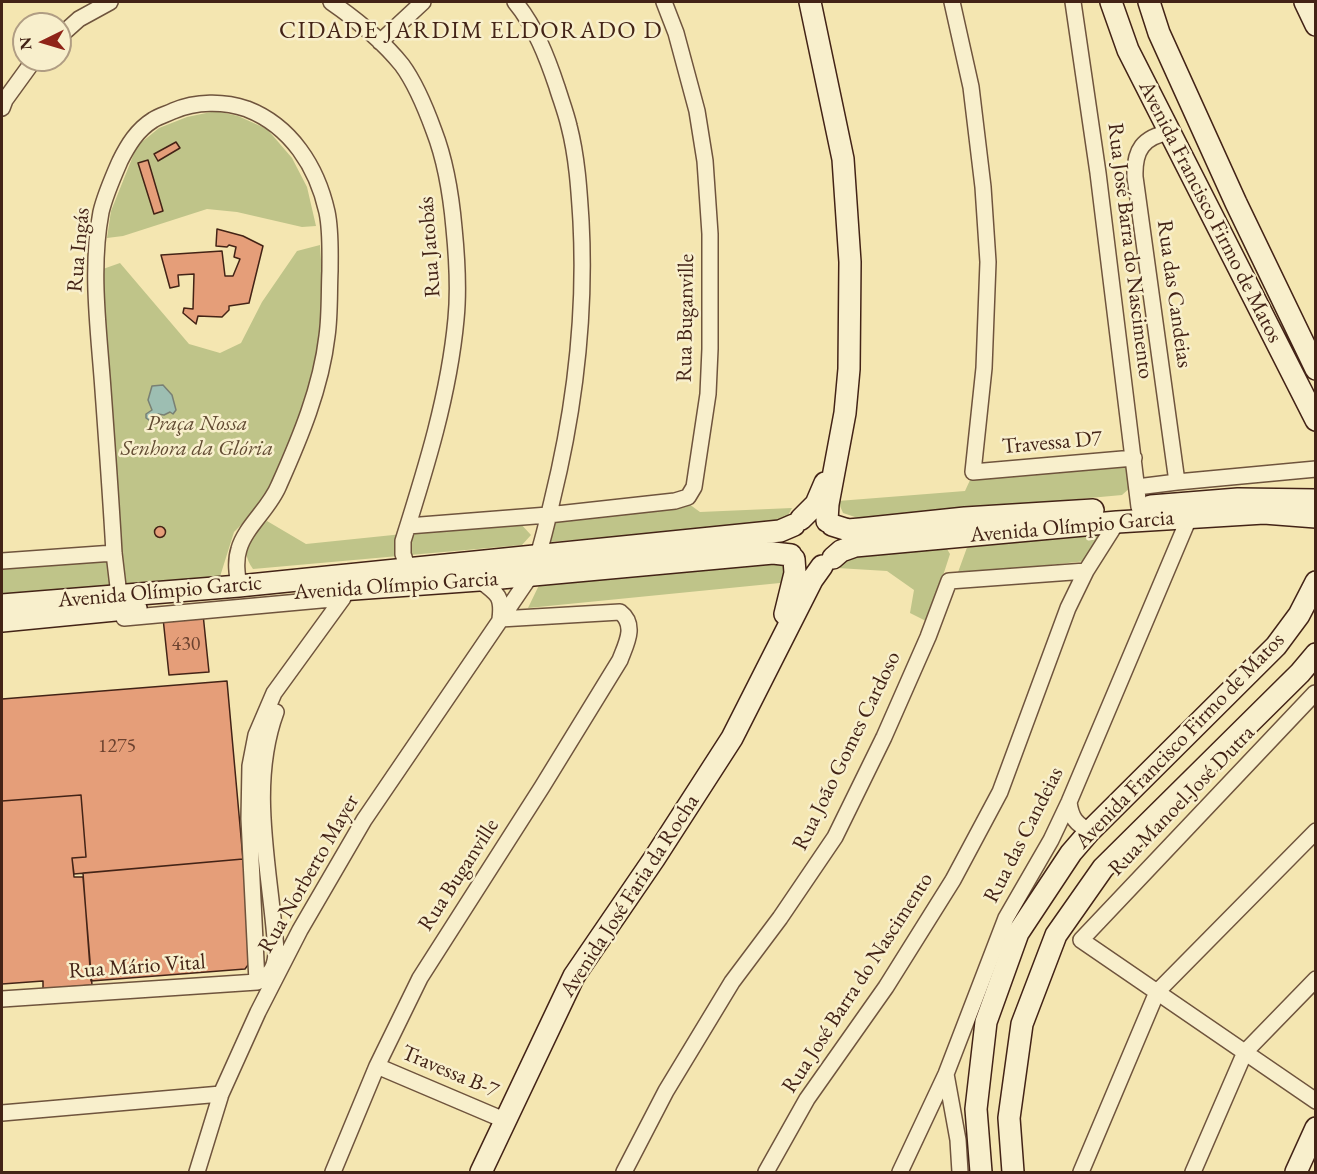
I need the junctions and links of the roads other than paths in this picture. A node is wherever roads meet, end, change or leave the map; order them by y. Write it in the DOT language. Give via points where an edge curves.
graph roads {
  1 [pos="110,2"];
  2 [pos="331,2"];
  3 [pos="423,2"];
  4 [pos="515,2"];
  5 [pos="664,2"];
  6 [pos="810,2"];
  7 [pos="952,2"];
  8 [pos="1073,2"];
  9 [pos="1111,2"];
  10 [pos="1149,2"];
  11 [pos="1305,2"];
  12 [pos="1316,25"];
  13 [pos="72,26"];
  14 [pos="380,42"];
  15 [pos="25,72"];
  16 [pos="2,108"];
  17 [pos="1170,132"];
  18 [pos="1316,369"];
  19 [pos="1316,420"];
  20 [pos="839,447"];
  21 [pos="1134,458"];
  22 [pos="1316,469"];
  23 [pos="1177,482"];
  24 [pos="1316,483"];
  25 [pos="1138,497"];
  26 [pos="1306,499"];
  27 [pos="548,515"];
  28 [pos="1316,517"];
  29 [pos="1189,518"];
  30 [pos="798,522"];
  31 [pos="1117,522"];
  32 [pos="829,523"];
  33 [pos="408,526"];
  34 [pos="114,553"];
  35 [pos="793,557"];
  36 [pos="2,561"];
  37 [pos="828,562"];
  38 [pos="535,566"];
  39 [pos="1086,571"];
  40 [pos="410,577"];
  41 [pos="479,580"];
  42 [pos="355,582"];
  43 [pos="1316,582"];
  44 [pos="238,586"];
  45 [pos="119,595"];
  46 [pos="2,605"];
  47 [pos="500,619"];
  48 [pos="2,621"];
  49 [pos="2,629"];
  50 [pos="1316,654"];
  51 [pos="772,658"];
  52 [pos="1300,673"];
  53 [pos="1315,693"];
  54 [pos="1069,802"];
  55 [pos="1083,828"];
  56 [pos="1316,831"];
  57 [pos="1051,840"];
  58 [pos="1071,853"];
  59 [pos="1095,880"];
  60 [pos="300,930"];
  61 [pos="275,936"];
  62 [pos="1316,979"];
  63 [pos="257,981"];
  64 [pos="1157,992"];
  65 [pos="2,999"];
  66 [pos="265,999"];
  67 [pos="1245,1052"];
  68 [pos="377,1066"];
  69 [pos="946,1074"];
  70 [pos="221,1094"];
  71 [pos="1316,1101"];
  72 [pos="2,1113"];
  73 [pos="504,1120"];
  74 [pos="1316,1128"];
  75 [pos="197,1173"];
  76 [pos="333,1173"];
  77 [pos="481,1173"];
  78 [pos="624,1173"];
  79 [pos="766,1173"];
  80 [pos="900,1173"];
  81 [pos="960,1173"];
  82 [pos="981,1173"];
  83 [pos="1013,1173"];
  84 [pos="1081,1173"];
  85 [pos="1193,1173"];
  86 [pos="1296,1173"];
  1 -- 13 [label="street"];
  2 -- 14 [label="street, Rua Jatobás"];
  3 -- 14 [label="street"];
  4 -- 27 [label="street, Rua Norberto Mayer" via="549,62 569,126 579,187 582,281 575,389"];
  5 -- 27 [label="street, Rua Buganville" via="697,111 710,234 708,394 694,487 688,497 675,501"];
  6 -- 20 [label="street" via="843,159 849,227 849,369"];
  7 -- 21 [label="street, Travessa D7" via="971,87 988,262 984,368 973,472"];
  8 -- 21 [label="street, Rua José Barra do Nascimento"];
  9 -- 17 [label="street, Avenida Francisco Firmo de Matos" via="1128,50"];
  10 -- 18 [label="street, Avenida Francisco Firmo de Matos" via="1168,55"];
  11 -- 12 [label="street"];
  14 -- 33 [label="street, Rua Jatobás" via="403,67 426,110 444,158 457,260 456,318 446,387"];
  15 -- 16 [label="street"];
  17 -- 19 [label="street, Avenida Francisco Firmo de Matos"];
  17 -- 23 [label="street, Rua das Candeias" via="1146,141 1134,163"];
  20 -- 30 [label="street" via="816,504"];
  20 -- 32 [label="street" via="828,504"];
  21 -- 25 [label="street, Rua José Barra do Nascimento"];
  22 -- 23 [label="street"];
  23 -- 25 [label="street"];
  24 -- 26 [label="street"];
  25 -- 26 [label="street, Avenida Olímpio Garcia"];
  25 -- 32 [label="street, Avenida Olímpio Garcia" via="848,530"];
  27 -- 33 [label="street"];
  27 -- 38 [label="street, Rua Norberto Mayer"];
  28 -- 29 [label="street, Avenida Olímpio Garcia" via="1264,513"];
  29 -- 31 [label="street, Avenida Olímpio Garcia"];
  29 -- 54 [label="street, Rua das Candeias"];
  30 -- 32 [label="street" via="819,517"];
  30 -- 35 [label="street" via="788,539"];
  30 -- 38 [label="street, Avenida Olímpio Garcia" via="780,531"];
  31 -- 37 [label="street, Avenida Olímpio Garcia" via="855,546"];
  31 -- 39 [label="street, Rua José Barra do Nascimento"];
  32 -- 37 [label="street" via="838,541"];
  33 -- 40 [label="street, Rua Jatobás" via="403,547"];
  34 -- 36 [label="street"];
  34 -- 44 [label="street, Rua Ingás" via="97,294 102,211 130,141 154,119 184,106 202,104 221,103 246,109 272,121 302,150 318,182 327,214 330,277 320,376 278,488 238,549"];
  34 -- 45 [label="street, Rua Ingás"];
  35 -- 37 [label="street" via="807,567"];
  35 -- 38 [label="street, Avenida Olímpio Garcia" via="773,553"];
  35 -- 51 [label="street, Avenida José Faria da Rocha" via="794,581"];
  37 -- 51 [label="street, Avenida José Faria da Rocha" via="812,580"];
  38 -- 40 [label="street, Avenida Olímpio Garcia"];
  38 -- 41 [label="street, Avenida Olímpio Garcia"];
  38 -- 47 [label="street, Rua Norberto Mayer"];
  39 -- 78 [label="street, Rua João Gomes Cardoso" via="949,581 884,737 835,837 732,982 666,1091"];
  39 -- 79 [label="street, Rua José Barra do Nascimento" via="1068,608 1000,792 953,880 886,987 807,1099"];
  40 -- 41 [label="street, Avenida Olímpio Garcia"];
  40 -- 42 [label="street, Avenida Olímpio Garcia"];
  41 -- 47 [label="street" via="499,597"];
  42 -- 44 [label="street, Avenida Olímpio Garcic"];
  42 -- 48 [label="street, Avenida Olímpio Garcia"];
  42 -- 61 [label="street" via="350,602 288,689 270,730 263,773 263,813"];
  43 -- 55 [label="street, Avenida Francisco Firmo de Matos" via="1299,615 1276,646"];
  44 -- 45 [label="street, Avenida Olímpio Garcic"];
  45 -- 46 [label="street, Avenida Olímpio Garcic"];
  47 -- 60 [label="street, Rua Norberto Mayer" via="364,820"];
  47 -- 68 [label="street, Rua Buganville" via="620,612 630,624 620,660 420,978"];
  49 -- 63 [label="street" via="343,598 274,693 256,735 250,766 249,819"];
  50 -- 52 [label="street, Avenida Francisco Firmo de Matos"];
  51 -- 73 [label="street, Avenida José Faria da Rocha" via="732,738 574,976"];
  52 -- 53 [label="street"];
  52 -- 59 [label="street, Avenida Francisco Firmo de Matos"];
  53 -- 64 [label="street, Rua Manoel José Dutra" via="1081,939"];
  54 -- 55 [label="street" via="1070,813"];
  54 -- 57 [label="street, Rua das Candeias"];
  55 -- 57 [label="street"];
  55 -- 58 [label="street, Avenida Francisco Firmo de Matos"];
  56 -- 64 [label="street"];
  57 -- 69 [label="street, Rua das Candeias" via="1006,918"];
  58 -- 59 [label="street" via="1079,873"];
  58 -- 82 [label="street, Avenida Francisco Firmo de Matos" via="1018,933 986,1022 976,1109"];
  59 -- 83 [label="street, Avenida Francisco Firmo de Matos" via="1056,935 1022,1024 1009,1118"];
  60 -- 61 [label="street" via="286,938"];
  60 -- 66 [label="street, Rua Norberto Mayer"];
  61 -- 63 [label="street" via="275,964 269,974"];
  62 -- 67 [label="street"];
  63 -- 65 [label="street, Rua Mário Vital" via="86,989"];
  63 -- 66 [label="street"];
  64 -- 67 [label="street"];
  64 -- 84 [label="street"];
  66 -- 70 [label="street, Rua Norberto Mayer"];
  67 -- 71 [label="street"];
  67 -- 85 [label="street"];
  68 -- 73 [label="street, Travessa B-7"];
  68 -- 76 [label="street, Rua Buganville"];
  69 -- 80 [label="street, Rua das Candeias"];
  69 -- 81 [label="street"];
  70 -- 72 [label="street"];
  70 -- 75 [label="street, Rua Norberto Mayer"];
  73 -- 77 [label="street, Avenida José Faria da Rocha"];
  74 -- 86 [label="street"];
}
